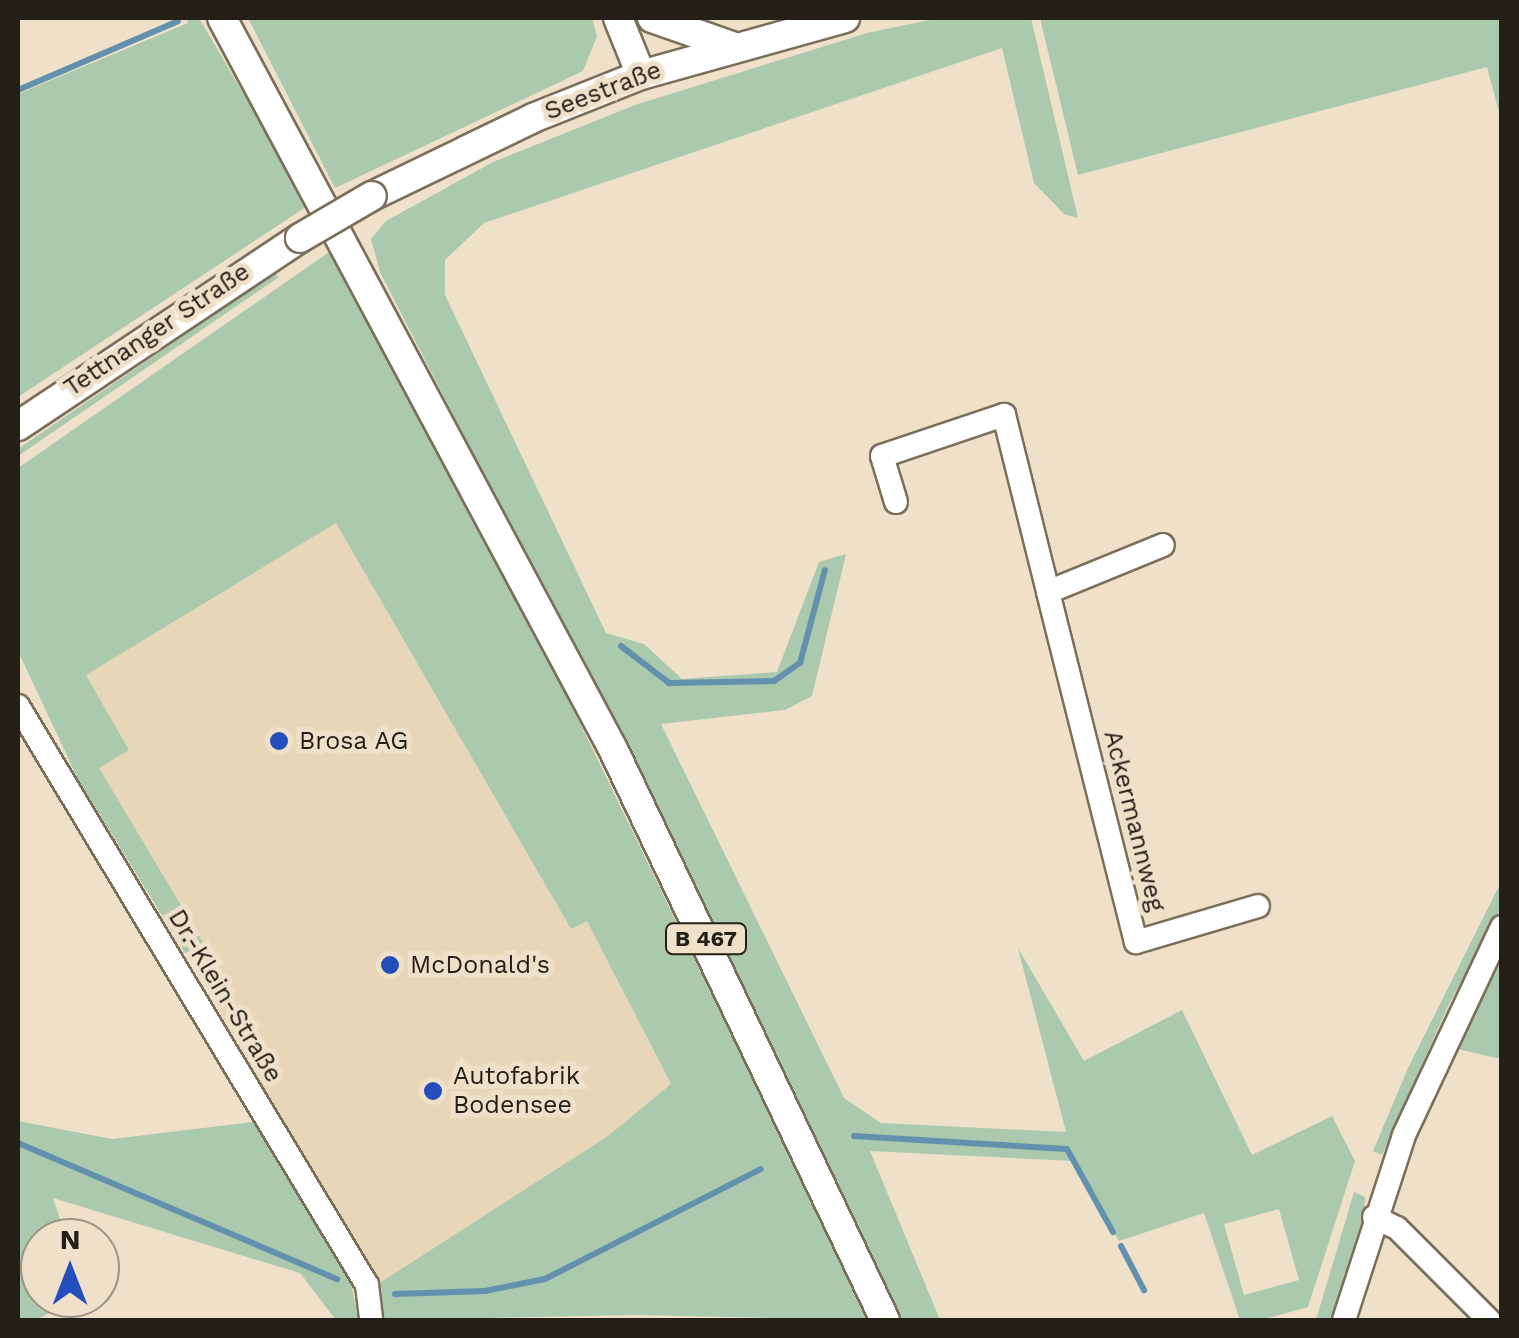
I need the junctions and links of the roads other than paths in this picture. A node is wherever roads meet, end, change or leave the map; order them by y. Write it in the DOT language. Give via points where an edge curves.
graph roads {
  1 [pos="222,18"];
  2 [pos="618,18"];
  3 [pos="652,18"];
  4 [pos="845,18"];
  5 [pos="732,46"];
  6 [pos="640,75"];
  7 [pos="300,238"];
  8 [pos="18,426"];
  9 [pos="896,502"];
  10 [pos="1163,545"];
  11 [pos="1048,592"];
  12 [pos="18,706"];
  13 [pos="1258,906"];
  14 [pos="1502,927"];
  15 [pos="1374,1218"];
  16 [pos="371,1320"];
  17 [pos="885,1320"];
  18 [pos="1344,1320"];
  19 [pos="1489,1320"];
  1 -- 17 [label="main road, B 467" via="595,715"];
  2 -- 6 [label="main road"];
  3 -- 5 [label="main road"];
  4 -- 5 [label="main road, Seestraße"];
  5 -- 6 [label="main road, Seestraße"];
  6 -- 7 [label="main road, Seestraße, bridge" via="532,118"];
  7 -- 8 [label="main road, Tettnanger Straße"];
  9 -- 11 [label="street, Ackermannweg" via="882,456 1004,415"];
  10 -- 11 [label="street"];
  11 -- 13 [label="street, Ackermannweg" via="1136,942"];
  12 -- 16 [label="street, Dr.-Klein-Straße" via="367,1285"];
  14 -- 15 [label="street" via="1441,1046"];
  15 -- 18 [label="street"];
  15 -- 19 [label="street" via="1397,1228"];
}
